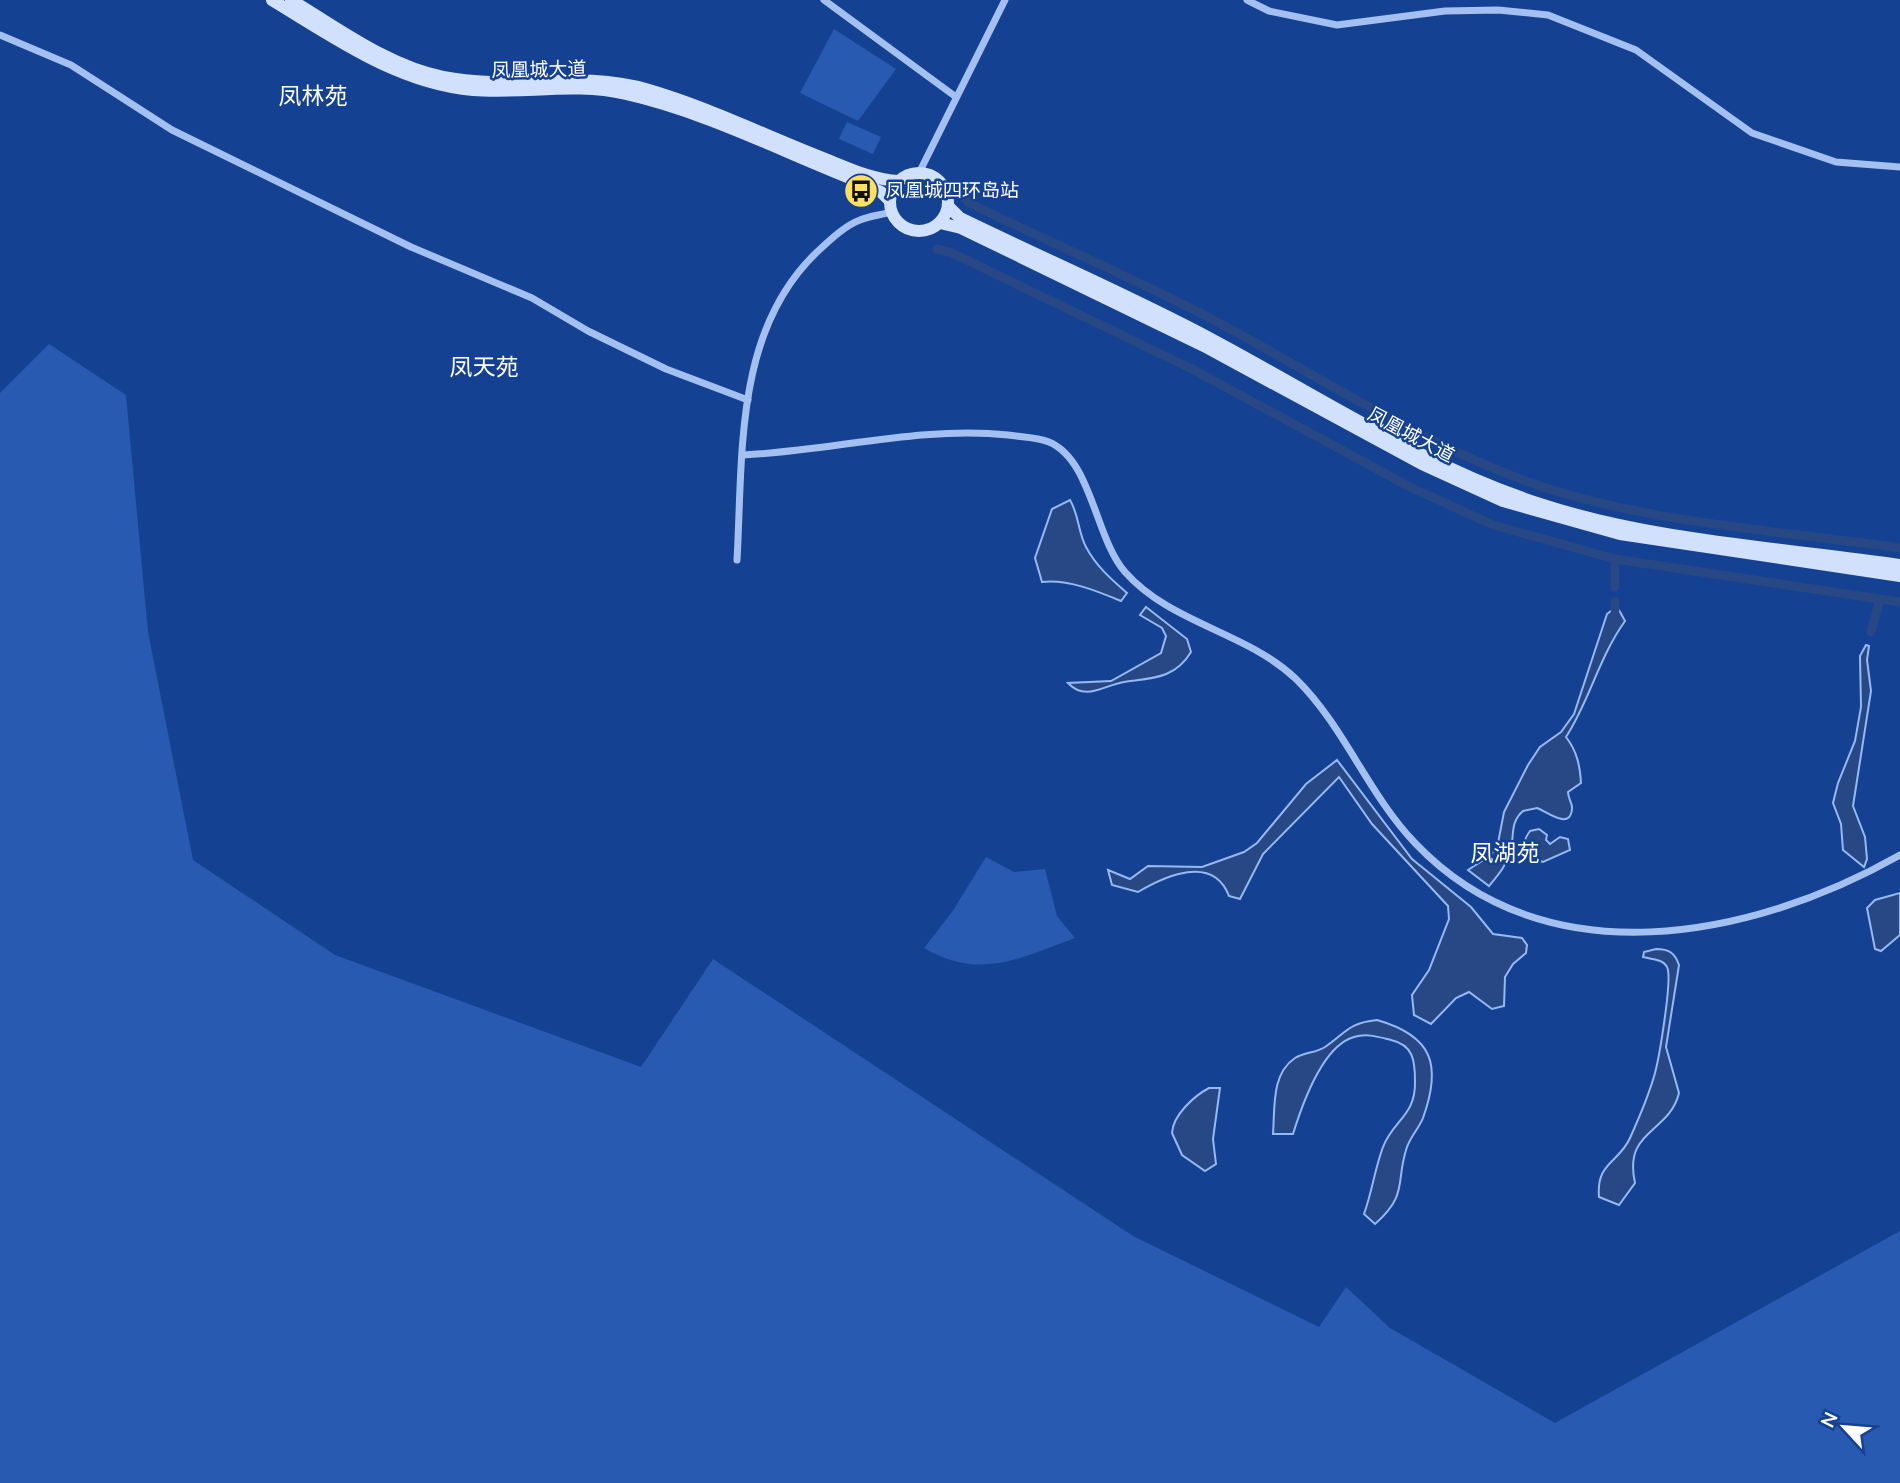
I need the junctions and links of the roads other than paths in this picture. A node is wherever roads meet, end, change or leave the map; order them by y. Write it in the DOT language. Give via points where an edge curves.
graph roads {
  1 [pos="271,0"];
  2 [pos="291,0"];
  3 [pos="824,0"];
  4 [pos="1004,0"];
  5 [pos="1247,0"];
  6 [pos="0,35"];
  7 [pos="956,97"];
  8 [pos="1900,167"];
  9 [pos="919,173"];
  10 [pos="899,181"];
  11 [pos="948,206"];
  12 [pos="891,207"];
  13 [pos="940,223"];
  14 [pos="748,400"];
  15 [pos="743,455"];
  16 [pos="737,560"];
  17 [pos="1900,565"];
  18 [pos="1900,576"];
  19 [pos="1900,855"];
  1 -- 12 [label="main road, 凤凰城大道" via="417,80 475,90 578,87 627,94 860,182 881,192"];
  2 -- 10 [label="main road, 凤凰城大道" via="379,52 428,73 478,81 590,79 625,84 686,103 864,174"];
  3 -- 7 [label="street"];
  4 -- 7 [label="street"];
  5 -- 8 [label="street" via="1269,11 1337,25 1445,11 1548,15 1636,50 1752,133 1836,162"];
  6 -- 14 [label="street" via="82,71 156,121 411,247 531,298 666,369"];
  7 -- 9 [label="street"];
  9 -- 10 [label="main road"];
  9 -- 11 [label="main road" via="938,179"];
  10 -- 12 [label="main road" via="892,190"];
  11 -- 13 [label="main road"];
  11 -- 17 [label="main road, 凤凰城大道" via="967,221 1178,322 1433,460 1505,491 1615,523"];
  12 -- 13 [label="main road" via="903,228 913,232"];
  12 -- 14 [label="street" via="859,220 827,243 799,272 760,342"];
  13 -- 18 [label="main road, 凤凰城大道" via="961,228 1170,329 1422,464 1503,501 1620,534"];
  14 -- 15 [label="street"];
  15 -- 16 [label="street"];
  15 -- 19 [label="street" via="964,433 1040,439 1057,446 1077,471 1105,541 1130,578 1181,614 1254,649 1285,670 1311,696 1416,844 1473,891 1520,915 1560,926 1608,930 1711,925 1812,898"];
}
